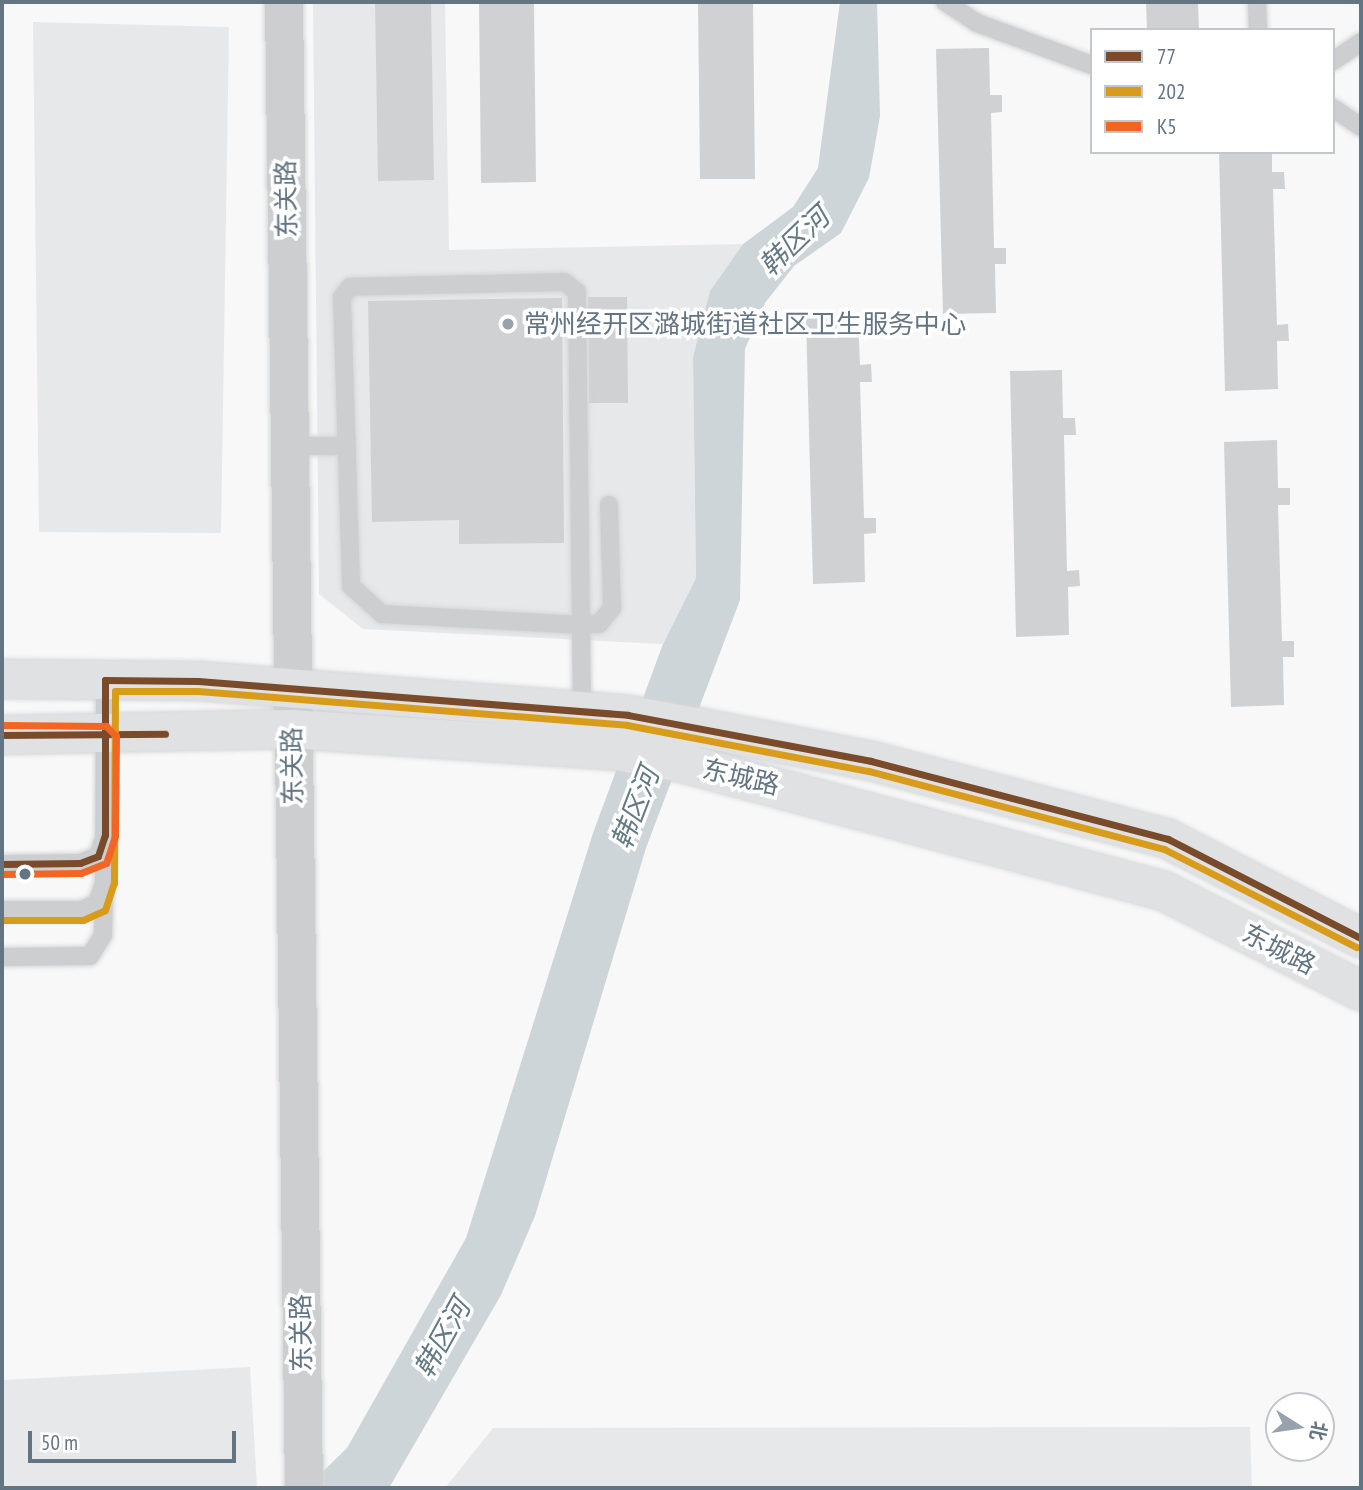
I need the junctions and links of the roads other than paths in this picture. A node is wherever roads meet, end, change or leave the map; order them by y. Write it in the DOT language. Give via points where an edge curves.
graph roads {
  1 [pos="284,2"];
  2 [pos="945,2"];
  3 [pos="1257,2"];
  4 [pos="1258,28"];
  5 [pos="1361,42"];
  6 [pos="1335,60"];
  7 [pos="1090,64"];
  8 [pos="1335,109"];
  9 [pos="1361,127"];
  10 [pos="290,446"];
  11 [pos="346,446"];
  12 [pos="609,505"];
  13 [pos="581,625"];
  14 [pos="2,679"];
  15 [pos="105,680"];
  16 [pos="292,688"];
  17 [pos="582,712"];
  18 [pos="291,729"];
  19 [pos="2,736"];
  20 [pos="105,736"];
  21 [pos="105,835"];
  22 [pos="2,864"];
  23 [pos="104,883"];
  24 [pos="2,910"];
  25 [pos="1361,939"];
  26 [pos="2,957"];
  27 [pos="1359,985"];
  28 [pos="304,1488"];
  1 -- 10 [label="street, 东关路"];
  2 -- 7 [label="lane" via="977,23"];
  3 -- 4 [label="lane"];
  5 -- 6 [label="lane"];
  8 -- 9 [label="lane"];
  10 -- 11 [label="lane"];
  10 -- 16 [label="street, 东关路"];
  11 -- 13 [label="lane" via="351,586 382,614"];
  11 -- 13 [label="lane" via="342,297 350,287 564,282 577,292"];
  12 -- 13 [label="lane" via="612,608 600,624"];
  13 -- 17 [label="lane"];
  14 -- 15 [label="main road, 东城路"];
  15 -- 16 [label="main road, 东城路"];
  15 -- 20 [label="lane"];
  16 -- 17 [label="main road, 东城路"];
  16 -- 18 [label="street, 东关路"];
  17 -- 25 [label="main road, 东城路" via="628,715 871,761 1168,839"];
  18 -- 20 [label="main road, 东城路"];
  18 -- 27 [label="main road, 东城路" via="618,751 683,763 1164,891"];
  18 -- 28 [label="street, 东关路"];
  19 -- 20 [label="main road, 东城路"];
  20 -- 21 [label="lane"];
  21 -- 22 [label="lane" via="98,856 80,863"];
  21 -- 23 [label="lane"];
  23 -- 24 [label="lane" via="97,903 82,910"];
  23 -- 26 [label="lane" via="103,935 89,957"];
}
